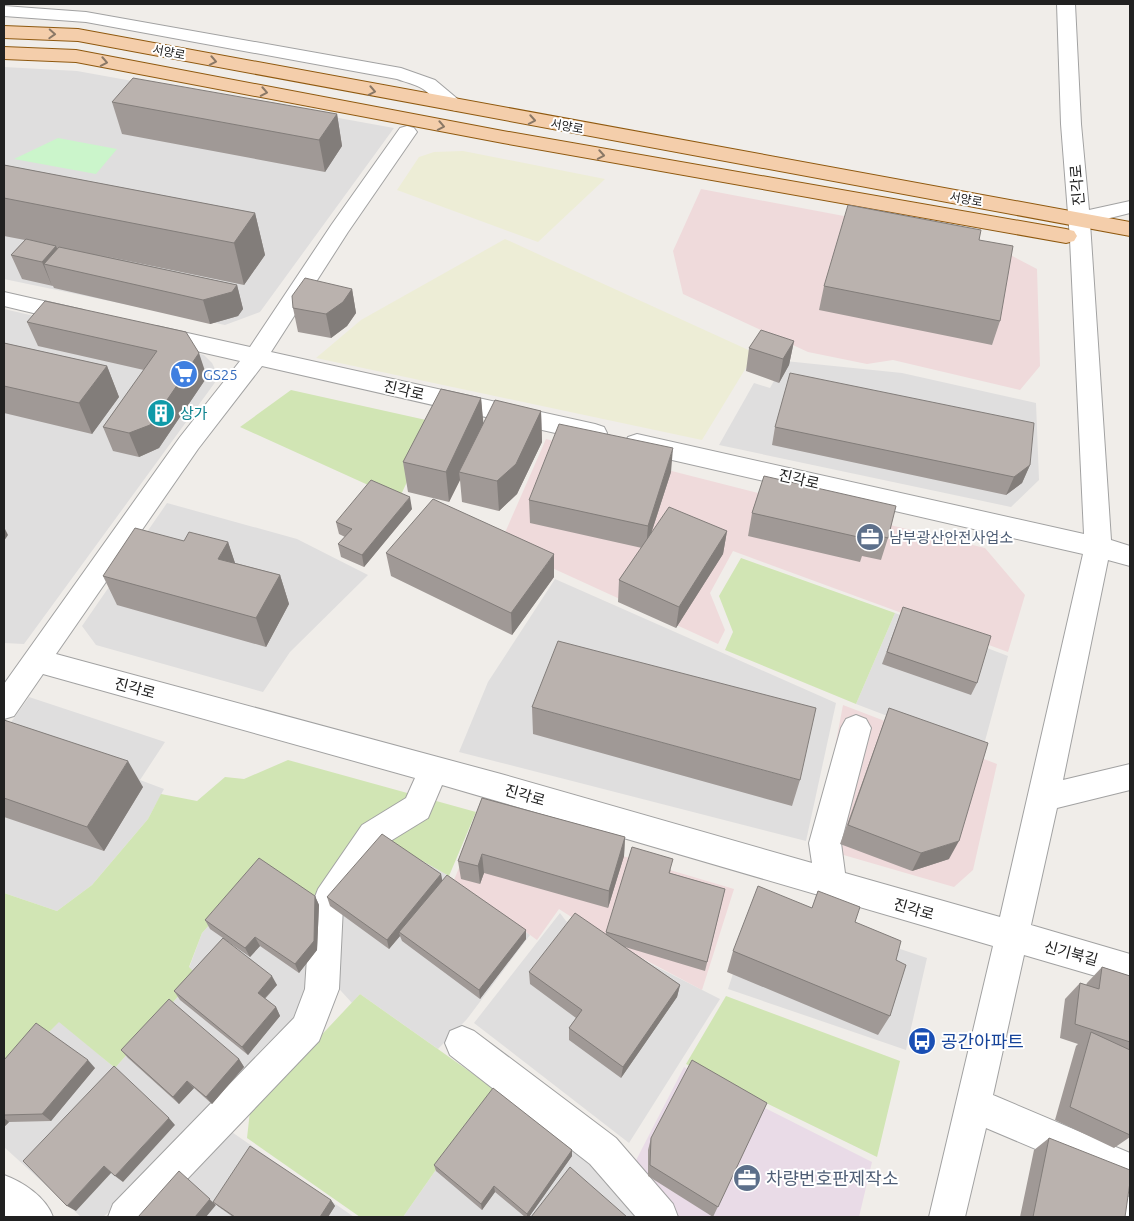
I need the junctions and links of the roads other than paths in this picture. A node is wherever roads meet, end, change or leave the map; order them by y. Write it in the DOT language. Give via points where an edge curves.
graph roads {
  1 [pos="1066,4"];
  2 [pos="4,12"];
  3 [pos="4,32"];
  4 [pos="4,53"];
  5 [pos="456,106"];
  6 [pos="407,132"];
  7 [pos="1130,207"];
  8 [pos="1080,229"];
  9 [pos="1130,229"];
  10 [pos="1130,247"];
  11 [pos="4,298"];
  12 [pos="101,321"];
  13 [pos="130,328"];
  14 [pos="256,356"];
  15 [pos="1098,547"];
  16 [pos="1130,556"];
  17 [pos="37,661"];
  18 [pos="4,707"];
  19 [pos="856,728"];
  20 [pos="434,770"];
  21 [pos="1130,777"];
  22 [pos="1044,798"];
  23 [pos="831,885"];
  24 [pos="1011,937"];
  25 [pos="1130,970"];
  26 [pos="462,1043"];
  27 [pos="974,1105"];
  28 [pos="1130,1171"];
  29 [pos="4,1193"];
  30 [pos="35,1217"];
  31 [pos="126,1217"];
  32 [pos="660,1217"];
  33 [pos="947,1217"];
  1 -- 8 [label="street, 진각로"];
  2 -- 5 [label="street" via="86,18 401,74 428,84"];
  3 -- 5 [label="main road, 서양로, one-way" via="78,35"];
  4 -- 8 [label="main road, 서양로, one-way" via="76,56 503,138"];
  5 -- 8 [label="main road, 서양로, one-way"];
  6 -- 14 [label="street"];
  7 -- 8 [label="street"];
  8 -- 9 [label="main road, 서양로"];
  8 -- 10 [label="main road, 서양로"];
  8 -- 15 [label="street, 진각로"];
  11 -- 12 [label="street"];
  13 -- 14 [label="street, 진각로"];
  14 -- 15 [label="street, 진각로"];
  14 -- 17 [label="street" via="189,443"];
  15 -- 16 [label="street"];
  15 -- 22 [label="street, 진각로"];
  17 -- 18 [label="street"];
  17 -- 20 [label="street, 진각로"];
  19 -- 23 [label="street" via="825,843"];
  20 -- 23 [label="street, 진각로"];
  20 -- 31 [label="street" via="416,808 373,836 329,900 322,989 307,1029"];
  21 -- 22 [label="street"];
  22 -- 24 [label="street, 진각로"];
  23 -- 24 [label="street, 진각로"];
  24 -- 25 [label="street, 신기북길"];
  24 -- 27 [label="street, 진각로"];
  26 -- 32 [label="street" via="604,1151"];
  27 -- 28 [label="street"];
  27 -- 33 [label="street, 진각로"];
  29 -- 30 [label="street"];
}
